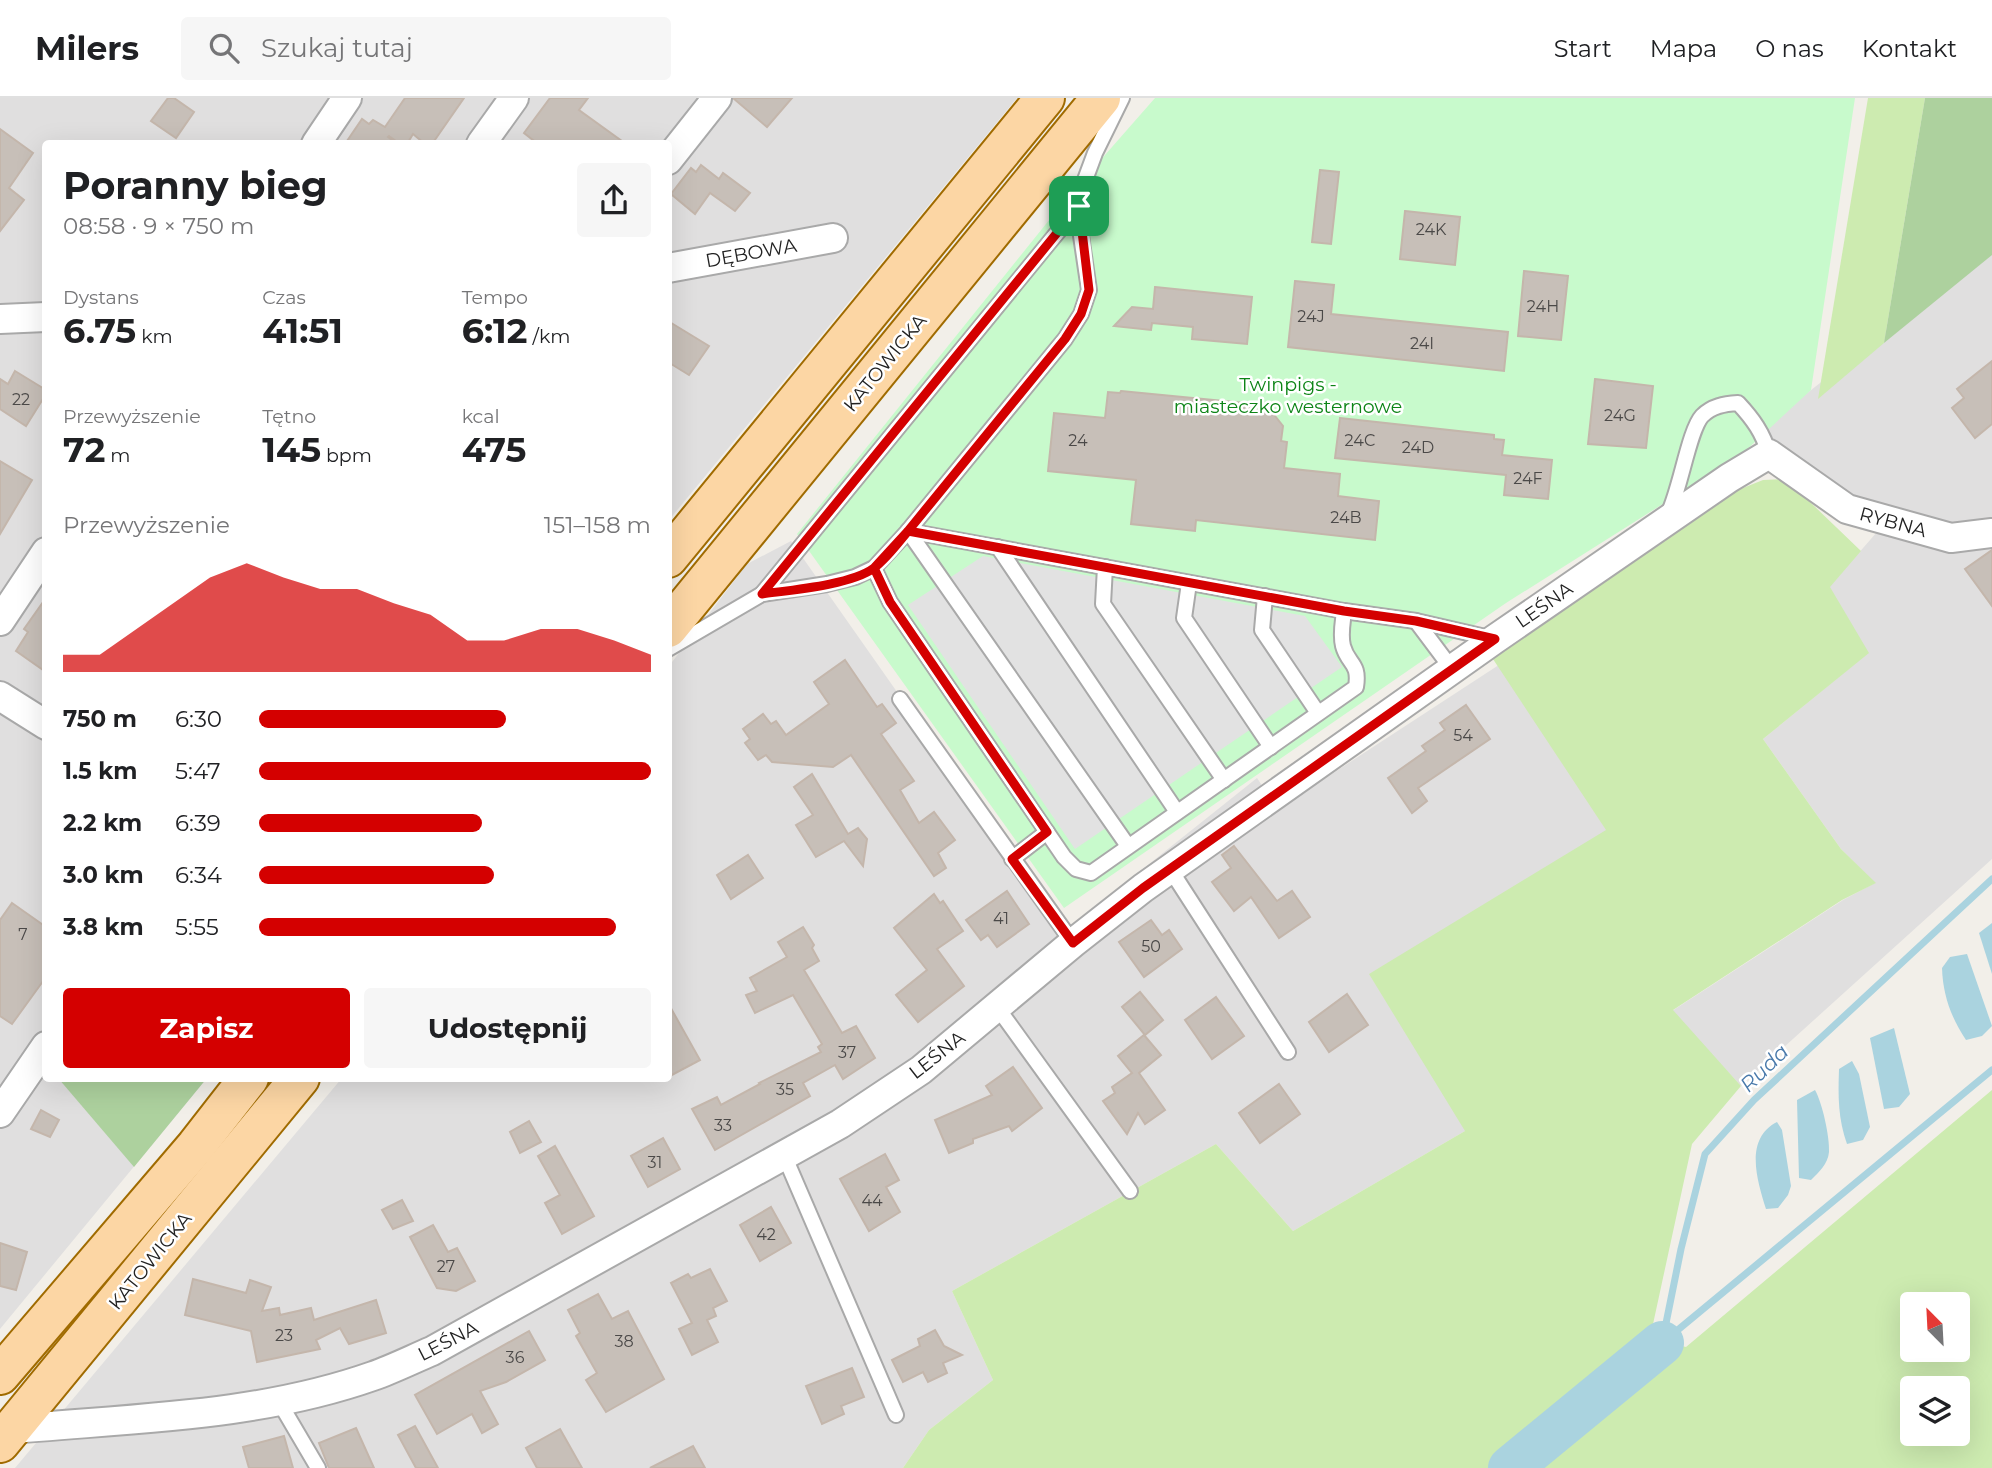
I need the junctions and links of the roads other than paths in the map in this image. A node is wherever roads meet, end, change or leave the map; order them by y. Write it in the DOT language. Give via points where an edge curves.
graph roads {
  1 [pos="347,98"];
  2 [pos="514,98"];
  3 [pos="717,98"];
  4 [pos="1101,98"];
  5 [pos="1122,98"];
  6 [pos="1034,106"];
  7 [pos="319,140"];
  8 [pos="484,140"];
  9 [pos="672,155"];
  10 [pos="1079,206"];
  11 [pos="833,238"];
  12 [pos="672,267"];
  13 [pos="42,317"];
  14 [pos="0,319"];
  15 [pos="1769,454"];
  16 [pos="1663,523"];
  17 [pos="908,531"];
  18 [pos="1992,533"];
  19 [pos="998,547"];
  20 [pos="672,553"];
  21 [pos="42,558"];
  22 [pos="1105,567"];
  23 [pos="874,568"];
  24 [pos="1189,583"];
  25 [pos="762,594"];
  26 [pos="1265,597"];
  27 [pos="1344,611"];
  28 [pos="0,621"];
  29 [pos="1416,621"];
  30 [pos="672,623"];
  31 [pos="1495,639"];
  32 [pos="672,647"];
  33 [pos="1452,670"];
  34 [pos="0,696"];
  35 [pos="900,699"];
  36 [pos="1318,713"];
  37 [pos="42,722"];
  38 [pos="1271,747"];
  39 [pos="1224,780"];
  40 [pos="1177,813"];
  41 [pos="1047,832"];
  42 [pos="1128,846"];
  43 [pos="1012,859"];
  44 [pos="1170,869"];
  45 [pos="1073,943"];
  46 [pos="997,1007"];
  47 [pos="42,1052"];
  48 [pos="1288,1052"];
  49 [pos="246,1082"];
  50 [pos="297,1082"];
  51 [pos="0,1113"];
  52 [pos="784,1155"];
  53 [pos="1130,1191"];
  54 [pos="0,1375"];
  55 [pos="278,1400"];
  56 [pos="896,1415"];
  57 [pos="4,1434"];
  58 [pos="318,1468"];
  1 -- 7 [label="street"];
  2 -- 8 [label="street"];
  3 -- 9 [label="street"];
  4 -- 30 [label="main road, KATOWICKA"];
  5 -- 10 [label="lane" via="1095,153"];
  6 -- 20 [label="main road"];
  10 -- 17 [label="lane" via="1089,290 1081,314"];
  10 -- 25 [label="lane"];
  11 -- 12 [label="street, DĘBOWA"];
  13 -- 14 [label="street"];
  15 -- 16 [label="street, LEŚNA"];
  15 -- 16 [label="lane" via="1754,420 1738,403 1712,408 1700,417 1693,433"];
  15 -- 18 [label="street, RYBNA" via="1847,509 1951,538"];
  16 -- 31 [label="street, LEŚNA"];
  17 -- 19 [label="lane"];
  17 -- 23 [label="lane"];
  17 -- 42 [label="lane"];
  19 -- 22 [label="lane"];
  19 -- 40 [label="lane"];
  21 -- 28 [label="street"];
  22 -- 24 [label="lane"];
  22 -- 39 [label="lane" via="1103,604"];
  23 -- 25 [label="lane" via="827,584"];
  23 -- 41 [label="lane" via="890,602"];
  24 -- 26 [label="lane"];
  24 -- 38 [label="lane" via="1184,618"];
  25 -- 32 [label="lane"];
  26 -- 27 [label="lane"];
  26 -- 36 [label="lane" via="1262,630"];
  27 -- 29 [label="lane"];
  27 -- 36 [label="lane" via="1343,647 1359,672 1356,687"];
  29 -- 31 [label="lane"];
  29 -- 33 [label="lane"];
  31 -- 33 [label="street, LEŚNA"];
  33 -- 44 [label="street, LEŚNA"];
  34 -- 37 [label="street"];
  35 -- 43 [label="lane"];
  36 -- 38 [label="lane"];
  38 -- 39 [label="lane"];
  39 -- 40 [label="lane"];
  40 -- 42 [label="lane"];
  41 -- 42 [label="lane" via="1076,869 1091,873"];
  41 -- 43 [label="lane"];
  43 -- 45 [label="lane"];
  44 -- 45 [label="street, LEŚNA"];
  44 -- 48 [label="lane"];
  45 -- 46 [label="street, LEŚNA"];
  46 -- 52 [label="street, LEŚNA" via="921,1070 841,1124"];
  46 -- 53 [label="lane"];
  47 -- 51 [label="street"];
  49 -- 54 [label="main road, KATOWICKA"];
  50 -- 57 [label="main road, KATOWICKA"];
  52 -- 55 [label="street, LEŚNA" via="432,1351 373,1376"];
  52 -- 56 [label="lane"];
  55 -- 57 [label="street, LEŚNA" via="228,1410"];
  55 -- 58 [label="lane"];
}
